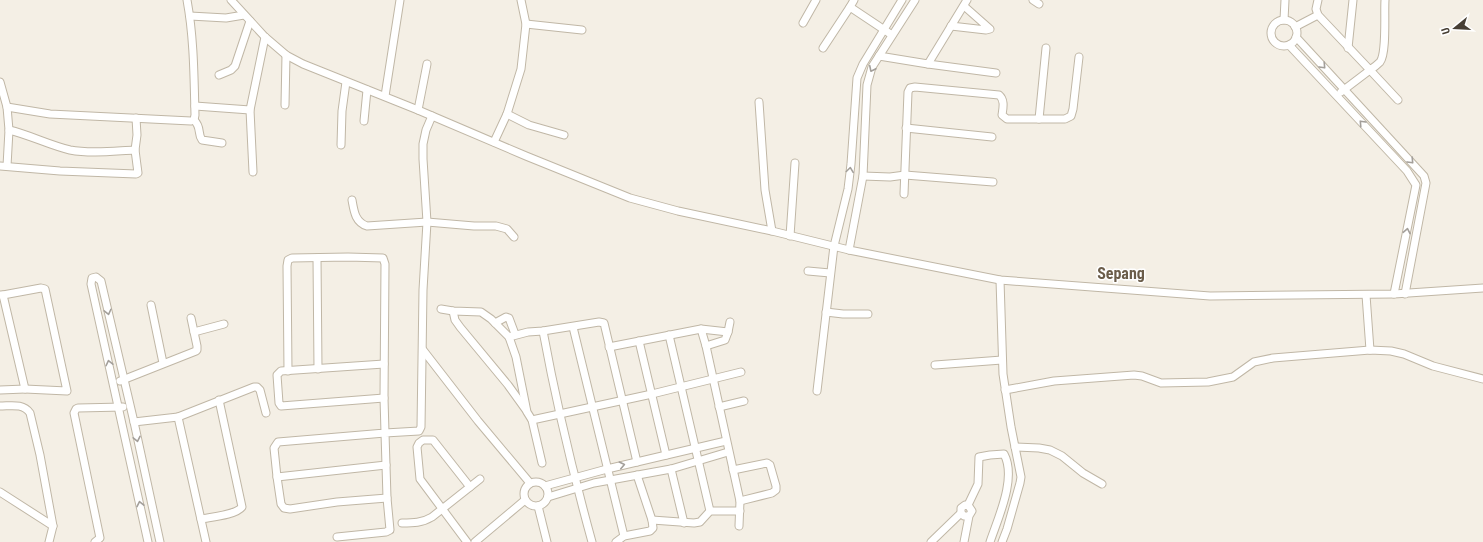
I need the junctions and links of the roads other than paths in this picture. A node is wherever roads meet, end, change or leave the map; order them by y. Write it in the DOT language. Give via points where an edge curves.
graph roads {
  1 [pos="187,0"];
  2 [pos="232,0"];
  3 [pos="400,0"];
  4 [pos="521,0"];
  5 [pos="854,0"];
  6 [pos="902,0"];
  7 [pos="915,0"];
  8 [pos="1285,0"];
  9 [pos="1318,0"];
  10 [pos="1353,0"];
  11 [pos="1384,0"];
  12 [pos="815,1"];
  13 [pos="965,3"];
  14 [pos="850,8"];
  15 [pos="244,15"];
  16 [pos="1318,15"];
  17 [pos="190,16"];
  18 [pos="1284,20"];
  19 [pos="250,21"];
  20 [pos="803,23"];
  21 [pos="526,24"];
  22 [pos="951,26"];
  23 [pos="1295,27"];
  24 [pos="884,28"];
  25 [pos="582,30"];
  26 [pos="892,35"];
  27 [pos="265,37"];
  28 [pos="1296,37"];
  29 [pos="1289,45"];
  30 [pos="823,48"];
  31 [pos="1046,48"];
  32 [pos="1348,48"];
  33 [pos="286,55"];
  34 [pos="879,56"];
  35 [pos="1079,57"];
  36 [pos="427,64"];
  37 [pos="928,64"];
  38 [pos="1370,70"];
  39 [pos="996,73"];
  40 [pos="219,75"];
  41 [pos="0,82"];
  42 [pos="346,82"];
  43 [pos="1344,89"];
  44 [pos="367,90"];
  45 [pos="385,96"];
  46 [pos="1337,96"];
  47 [pos="1398,100"];
  48 [pos="759,102"];
  49 [pos="856,104"];
  50 [pos="867,104"];
  51 [pos="285,105"];
  52 [pos="195,106"];
  53 [pos="7,107"];
  54 [pos="250,110"];
  55 [pos="418,110"];
  56 [pos="507,114"];
  57 [pos="432,116"];
  58 [pos="136,118"];
  59 [pos="1039,119"];
  60 [pos="194,120"];
  61 [pos="364,121"];
  62 [pos="906,128"];
  63 [pos="8,130"];
  64 [pos="564,135"];
  65 [pos="992,137"];
  66 [pos="494,142"];
  67 [pos="222,143"];
  68 [pos="341,145"];
  69 [pos="135,150"];
  70 [pos="795,163"];
  71 [pos="4,166"];
  72 [pos="253,172"];
  73 [pos="905,175"];
  74 [pos="863,176"];
  75 [pos="993,182"];
  76 [pos="848,189"];
  77 [pos="860,192"];
  78 [pos="904,194"];
  79 [pos="352,200"];
  80 [pos="1413,200"];
  81 [pos="1423,202"];
  82 [pos="843,213"];
  83 [pos="855,216"];
  84 [pos="427,222"];
  85 [pos="772,231"];
  86 [pos="790,236"];
  87 [pos="514,237"];
  88 [pos="834,246"];
  89 [pos="849,250"];
  90 [pos="317,258"];
  91 [pos="1401,261"];
  92 [pos="1411,262"];
  93 [pos="808,271"];
  94 [pos="830,273"];
  95 [pos="1000,280"];
  96 [pos="1483,288"];
  97 [pos="1394,294"];
  98 [pos="1405,294"];
  99 [pos="2,295"];
  100 [pos="1366,295"];
  101 [pos="151,305"];
  102 [pos="441,309"];
  103 [pos="453,311"];
  104 [pos="826,312"];
  105 [pos="868,314"];
  106 [pos="191,318"];
  107 [pos="730,322"];
  108 [pos="496,323"];
  109 [pos="224,324"];
  110 [pos="573,327"];
  111 [pos="700,329"];
  112 [pos="543,331"];
  113 [pos="194,332"];
  114 [pos="728,332"];
  115 [pos="669,335"];
  116 [pos="512,336"];
  117 [pos="639,341"];
  118 [pos="706,346"];
  119 [pos="609,347"];
  120 [pos="423,350"];
  121 [pos="1370,350"];
  122 [pos="1002,360"];
  123 [pos="163,363"];
  124 [pos="384,364"];
  125 [pos="935,365"];
  126 [pos="318,369"];
  127 [pos="288,371"];
  128 [pos="742,372"];
  129 [pos="713,379"];
  130 [pos="1483,379"];
  131 [pos="123,380"];
  132 [pos="114,382"];
  133 [pos="682,387"];
  134 [pos="25,389"];
  135 [pos="0,390"];
  136 [pos="1005,390"];
  137 [pos="817,391"];
  138 [pos="652,394"];
  139 [pos="384,398"];
  140 [pos="218,400"];
  141 [pos="621,401"];
  142 [pos="744,401"];
  143 [pos="0,406"];
  144 [pos="130,406"];
  145 [pos="592,407"];
  146 [pos="719,407"];
  147 [pos="119,408"];
  148 [pos="527,412"];
  149 [pos="266,413"];
  150 [pos="560,414"];
  151 [pos="178,417"];
  152 [pos="532,420"];
  153 [pos="134,422"];
  154 [pos="385,433"];
  155 [pos="726,441"];
  156 [pos="1015,447"];
  157 [pos="695,448"];
  158 [pos="728,452"];
  159 [pos="666,455"];
  160 [pos="698,460"];
  161 [pos="637,462"];
  162 [pos="542,463"];
  163 [pos="386,465"];
  164 [pos="607,469"];
  165 [pos="670,469"];
  166 [pos="733,470"];
  167 [pos="637,475"];
  168 [pos="277,477"];
  169 [pos="575,478"];
  170 [pos="480,479"];
  171 [pos="610,480"];
  172 [pos="530,483"];
  173 [pos="1102,484"];
  174 [pos="545,486"];
  175 [pos="470,488"];
  176 [pos="577,488"];
  177 [pos="0,492"];
  178 [pos="548,497"];
  179 [pos="387,498"];
  180 [pos="525,500"];
  181 [pos="740,501"];
  182 [pos="968,505"];
  183 [pos="538,506"];
  184 [pos="443,509"];
  185 [pos="710,511"];
  186 [pos="740,511"];
  187 [pos="961,513"];
  188 [pos="969,516"];
  189 [pos="201,519"];
  190 [pos="652,520"];
  191 [pos="402,523"];
  192 [pos="684,523"];
  193 [pos="54,526"];
  194 [pos="739,526"];
  195 [pos="624,536"];
  196 [pos="336,537"];
  197 [pos="99,540"];
  198 [pos="49,542"];
  199 [pos="148,542"];
  200 [pos="160,542"];
  201 [pos="206,542"];
  202 [pos="467,542"];
  203 [pos="475,542"];
  204 [pos="547,542"];
  205 [pos="592,542"];
  206 [pos="616,542"];
  207 [pos="931,542"];
  208 [pos="964,542"];
  209 [pos="990,542"];
  210 [pos="1002,542"];
  1 -- 17 [label="street"];
  2 -- 15 [label="street"];
  3 -- 45 [label="street"];
  4 -- 21 [label="street"];
  5 -- 14 [label="street"];
  6 -- 24 [label="street"];
  7 -- 26 [label="street"];
  8 -- 18 [label="street"];
  9 -- 16 [label="street"];
  10 -- 32 [label="street"];
  11 -- 38 [label="street" via="1384,48 1380,61"];
  12 -- 20 [label="street"];
  13 -- 22 [label="street"];
  13 -- 22 [label="street" via="990,29"];
  14 -- 24 [label="street"];
  14 -- 30 [label="street"];
  15 -- 17 [label="street" via="226,18"];
  15 -- 19 [label="street"];
  16 -- 23 [label="street"];
  16 -- 32 [label="street"];
  17 -- 52 [label="street"];
  18 -- 23 [label="street" via="1291,22"];
  18 -- 29 [label="street" via="1275,24 1271,34 1276,43 1282,46"];
  19 -- 27 [label="street"];
  19 -- 40 [label="street" via="235,66"];
  21 -- 25 [label="street"];
  21 -- 56 [label="street" via="521,69"];
  22 -- 37 [label="street"];
  23 -- 28 [label="street"];
  24 -- 26 [label="street"];
  24 -- 49 [label="street" via="859,71"];
  26 -- 34 [label="street"];
  27 -- 33 [label="street"];
  27 -- 54 [label="street"];
  28 -- 29 [label="street"];
  28 -- 43 [label="street, one-way"];
  29 -- 46 [label="street"];
  31 -- 59 [label="street"];
  32 -- 38 [label="street"];
  33 -- 42 [label="street"];
  33 -- 51 [label="street"];
  34 -- 37 [label="street"];
  34 -- 50 [label="street, one-way" via="869,75"];
  35 -- 59 [label="street" via="1071,116 1065,119"];
  36 -- 55 [label="street"];
  37 -- 39 [label="street"];
  38 -- 43 [label="street"];
  38 -- 47 [label="street"];
  41 -- 53 [label="street"];
  42 -- 44 [label="street"];
  42 -- 68 [label="street"];
  43 -- 46 [label="street"];
  43 -- 81 [label="street, one-way" via="1424,176 1426,183"];
  44 -- 45 [label="street"];
  44 -- 61 [label="street"];
  45 -- 55 [label="street"];
  80 -- 46 [label="street, one-way" via="1416,185 1412,178"];
  48 -- 85 [label="street" via="765,190"];
  49 -- 50 [label="street"];
  76 -- 49 [label="street, one-way"];
  50 -- 74 [label="street"];
  52 -- 54 [label="street"];
  52 -- 60 [label="street"];
  53 -- 58 [label="street" via="50,114"];
  53 -- 63 [label="street"];
  54 -- 72 [label="street"];
  55 -- 57 [label="street"];
  56 -- 64 [label="street" via="529,125"];
  56 -- 66 [label="street"];
  57 -- 66 [label="street"];
  57 -- 84 [label="street" via="426,130 422,159"];
  58 -- 60 [label="street" via="185,122"];
  58 -- 69 [label="street"];
  59 -- 62 [label="street" via="1004,118 1003,102 999,96 915,87 910,88 908,92"];
  60 -- 67 [label="street" via="200,128 202,140"];
  62 -- 65 [label="street"];
  62 -- 73 [label="street"];
  63 -- 69 [label="street" via="75,150"];
  63 -- 71 [label="street"];
  66 -- 85 [label="street" via="630,198"];
  69 -- 71 [label="street" via="138,173 136,174"];
  70 -- 86 [label="street"];
  73 -- 74 [label="street"];
  73 -- 75 [label="street"];
  73 -- 78 [label="street"];
  74 -- 77 [label="street"];
  76 -- 77 [label="street"];
  76 -- 82 [label="street"];
  77 -- 83 [label="street"];
  79 -- 84 [label="street" via="354,212 361,224 367,226"];
  80 -- 81 [label="street"];
  91 -- 80 [label="street, one-way"];
  81 -- 92 [label="street"];
  82 -- 83 [label="street"];
  82 -- 88 [label="street"];
  83 -- 89 [label="street"];
  84 -- 87 [label="street" via="502,227"];
  84 -- 120 [label="street"];
  85 -- 86 [label="street"];
  86 -- 88 [label="street"];
  88 -- 89 [label="street"];
  88 -- 94 [label="street"];
  89 -- 95 [label="street"];
  90 -- 124 [label="street" via="383,258"];
  90 -- 126 [label="street"];
  90 -- 127 [label="street" via="288,260"];
  91 -- 92 [label="street"];
  91 -- 97 [label="street"];
  92 -- 98 [label="street"];
  93 -- 94 [label="street"];
  94 -- 104 [label="street"];
  95 -- 100 [label="street" via="1210,296"];
  95 -- 122 [label="street"];
  96 -- 98 [label="street"];
  97 -- 98 [label="street"];
  97 -- 100 [label="street"];
  99 -- 134 [label="street"];
  99 -- 134 [label="street" via="45,289 68,391"];
  100 -- 121 [label="street"];
  101 -- 123 [label="street"];
  102 -- 103 [label="street"];
  103 -- 108 [label="street" via="481,312"];
  103 -- 148 [label="street" via="460,327 508,384"];
  104 -- 105 [label="street"];
  104 -- 137 [label="street"];
  106 -- 113 [label="street"];
  107 -- 114 [label="street"];
  108 -- 116 [label="street"];
  108 -- 116 [label="street" via="506,317 509,318"];
  109 -- 113 [label="street"];
  110 -- 112 [label="street"];
  110 -- 119 [label="street" via="604,323"];
  110 -- 145 [label="street"];
  111 -- 114 [label="street"];
  111 -- 115 [label="street"];
  111 -- 118 [label="street"];
  112 -- 116 [label="street"];
  112 -- 150 [label="street"];
  113 -- 123 [label="street" via="197,350"];
  114 -- 118 [label="street" via="725,340"];
  115 -- 117 [label="street"];
  115 -- 133 [label="street"];
  116 -- 148 [label="street"];
  117 -- 119 [label="street"];
  117 -- 138 [label="street"];
  118 -- 129 [label="street"];
  119 -- 141 [label="street"];
  120 -- 154 [label="street" via="420,430"];
  120 -- 172 [label="street"];
  121 -- 130 [label="street" via="1391,350 1433,366"];
  121 -- 136 [label="street" via="1273,358 1254,362 1233,376 1208,382 1161,383 1134,375 1054,381"];
  122 -- 125 [label="street"];
  122 -- 136 [label="street"];
  123 -- 131 [label="street"];
  124 -- 126 [label="street"];
  124 -- 139 [label="street"];
  126 -- 127 [label="street"];
  127 -- 139 [label="street" via="281,371 277,375 281,406"];
  128 -- 129 [label="street"];
  129 -- 133 [label="street"];
  129 -- 146 [label="street"];
  131 -- 132 [label="street"];
  132 -- 131 [label="street, one-way" via="91,284 92,278 96,277 101,281"];
  131 -- 144 [label="street"];
  132 -- 147 [label="street"];
  133 -- 138 [label="street"];
  133 -- 157 [label="street"];
  134 -- 135 [label="street"];
  136 -- 156 [label="street"];
  138 -- 141 [label="street"];
  138 -- 159 [label="street"];
  139 -- 154 [label="street"];
  140 -- 149 [label="street" via="257,387"];
  140 -- 151 [label="street"];
  140 -- 189 [label="street" via="242,507 232,513"];
  141 -- 145 [label="street"];
  141 -- 161 [label="street"];
  142 -- 146 [label="street"];
  143 -- 193 [label="street" via="22,406 30,413"];
  144 -- 147 [label="street"];
  144 -- 153 [label="street"];
  145 -- 150 [label="street"];
  145 -- 164 [label="street"];
  146 -- 155 [label="street"];
  147 -- 197 [label="street" via="78,408 74,413"];
  199 -- 147 [label="street, one-way"];
  148 -- 152 [label="street"];
  150 -- 152 [label="street"];
  150 -- 169 [label="street"];
  151 -- 153 [label="street"];
  151 -- 189 [label="street"];
  152 -- 162 [label="street"];
  153 -- 200 [label="street, one-way"];
  154 -- 163 [label="street"];
  154 -- 168 [label="street" via="276,443 274,448"];
  155 -- 157 [label="street"];
  155 -- 158 [label="street"];
  156 -- 173 [label="street" via="1050,450"];
  156 -- 210 [label="street" via="1020,483"];
  157 -- 159 [label="street"];
  157 -- 160 [label="street"];
  158 -- 160 [label="street"];
  158 -- 166 [label="street"];
  159 -- 161 [label="street"];
  160 -- 165 [label="street"];
  160 -- 185 [label="street"];
  164 -- 161 [label="street, one-way"];
  163 -- 168 [label="street"];
  163 -- 179 [label="street"];
  164 -- 169 [label="street"];
  164 -- 171 [label="street"];
  165 -- 167 [label="street"];
  165 -- 192 [label="street"];
  166 -- 181 [label="street"];
  166 -- 181 [label="street" via="767,463 770,465 776,486 772,493"];
  167 -- 171 [label="street"];
  167 -- 190 [label="street"];
  168 -- 179 [label="street" via="281,504 284,508"];
  169 -- 174 [label="street"];
  169 -- 176 [label="street"];
  170 -- 175 [label="street"];
  171 -- 176 [label="street"];
  171 -- 195 [label="street"];
  172 -- 174 [label="street" via="540,482"];
  172 -- 180 [label="street" via="524,491"];
  174 -- 178 [label="street"];
  175 -- 184 [label="street"];
  175 -- 184 [label="street" via="433,440 423,440 419,443 417,453 420,479"];
  176 -- 178 [label="street"];
  176 -- 205 [label="street"];
  177 -- 193 [label="street"];
  178 -- 183 [label="street"];
  179 -- 196 [label="street" via="390,530"];
  180 -- 183 [label="street" via="530,505"];
  180 -- 203 [label="street"];
  181 -- 186 [label="street"];
  182 -- 187 [label="street" via="961,508"];
  182 -- 188 [label="street" via="972,512"];
  182 -- 209 [label="street" via="978,484 979,457 1004,454 1008,466 1008,484"];
  183 -- 204 [label="street"];
  184 -- 191 [label="street" via="424,522"];
  184 -- 202 [label="street"];
  185 -- 186 [label="street"];
  185 -- 192 [label="street" via="700,522"];
  186 -- 194 [label="street"];
  187 -- 188 [label="street"];
  187 -- 207 [label="street"];
  188 -- 208 [label="street"];
  189 -- 201 [label="street"];
  190 -- 192 [label="street"];
  190 -- 195 [label="street" via="650,531"];
  193 -- 198 [label="street"];
  195 -- 206 [label="street"];
}
